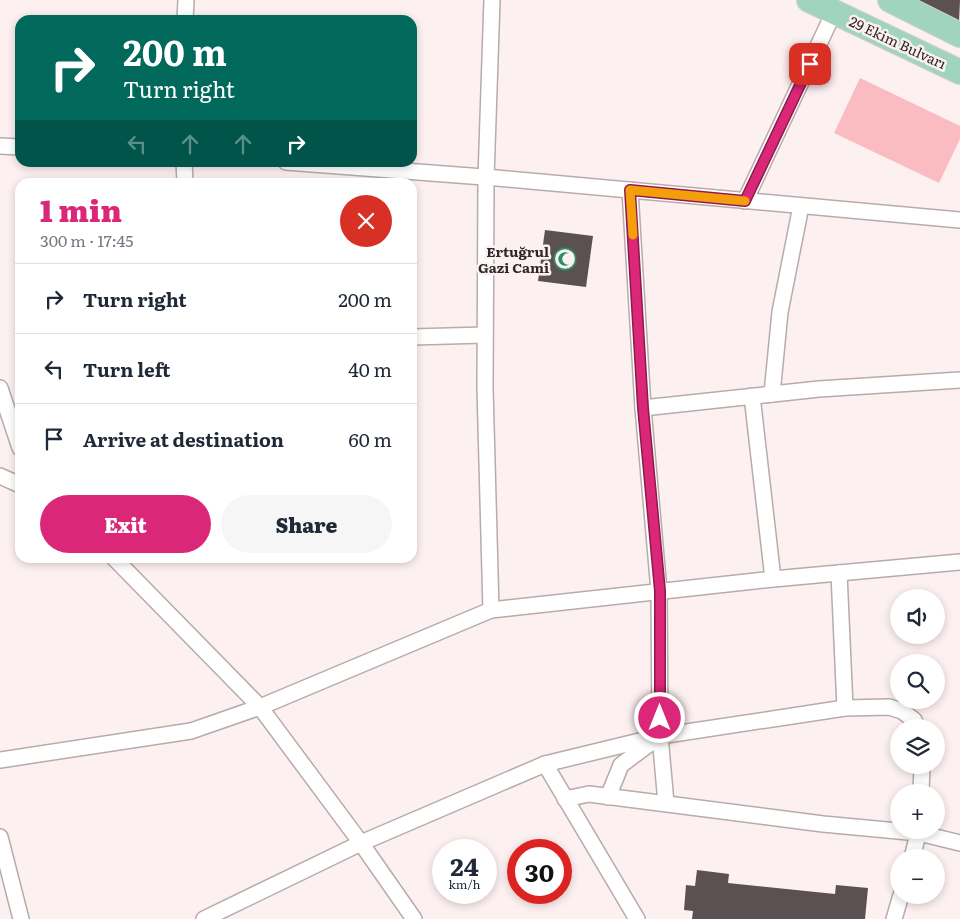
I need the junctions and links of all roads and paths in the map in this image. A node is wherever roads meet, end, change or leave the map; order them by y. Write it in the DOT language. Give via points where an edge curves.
graph roads {
  1 [pos="186,0"];
  2 [pos="492,0"];
  3 [pos="809,0"];
  4 [pos="890,0"];
  5 [pos="834,12"];
  6 [pos="185,15"];
  7 [pos="960,35"];
  8 [pos="960,72"];
  9 [pos="0,146"];
  10 [pos="15,147"];
  11 [pos="348,167"];
  12 [pos="486,178"];
  13 [pos="630,190"];
  14 [pos="745,201"];
  15 [pos="801,206"];
  16 [pos="960,220"];
  17 [pos="485,335"];
  18 [pos="417,337"];
  19 [pos="960,380"];
  20 [pos="0,388"];
  21 [pos="772,394"];
  22 [pos="752,396"];
  23 [pos="643,408"];
  24 [pos="15,433"];
  25 [pos="0,476"];
  26 [pos="15,483"];
  27 [pos="960,562"];
  28 [pos="119,563"];
  29 [pos="839,573"];
  30 [pos="773,579"];
  31 [pos="660,591"];
  32 [pos="492,610"];
  33 [pos="260,707"];
  34 [pos="845,708"];
  35 [pos="913,719"];
  36 [pos="660,736"];
  37 [pos="0,760"];
  38 [pos="544,764"];
  39 [pos="608,796"];
  40 [pos="565,798"];
  41 [pos="666,803"];
  42 [pos="890,830"];
  43 [pos="0,837"];
  44 [pos="945,839"];
  45 [pos="361,843"];
  46 [pos="960,843"];
  47 [pos="898,904"];
  48 [pos="21,919"];
  49 [pos="204,919"];
  50 [pos="414,919"];
  51 [pos="637,919"];
  52 [pos="894,919"];
  1 -- 6 [label="street"];
  2 -- 12 [label="street"];
  3 -- 5 [label="main road, 29 Ekim Bulvarı"];
  4 -- 7 [label="main road"];
  5 -- 8 [label="main road, 29 Ekim Bulvarı"];
  5 -- 14 [label="street"];
  9 -- 10 [label="street"];
  11 -- 12 [label="street"];
  12 -- 13 [label="street"];
  12 -- 17 [label="street"];
  13 -- 14 [label="street"];
  13 -- 23 [label="street"];
  14 -- 15 [label="street"];
  15 -- 16 [label="street"];
  15 -- 21 [label="street" via="780,312"];
  17 -- 18 [label="street"];
  17 -- 32 [label="street"];
  19 -- 21 [label="street" via="818,388"];
  20 -- 24 [label="street"];
  21 -- 22 [label="street"];
  22 -- 23 [label="street"];
  22 -- 30 [label="street"];
  23 -- 31 [label="street"];
  25 -- 26 [label="street"];
  27 -- 29 [label="street"];
  28 -- 33 [label="street"];
  29 -- 30 [label="street"];
  29 -- 34 [label="street"];
  30 -- 31 [label="street"];
  31 -- 32 [label="street"];
  31 -- 36 [label="street"];
  32 -- 33 [label="street"];
  33 -- 37 [label="street" via="191,731"];
  33 -- 45 [label="street"];
  34 -- 35 [label="street" via="889,707"];
  34 -- 36 [label="street"];
  36 -- 38 [label="street"];
  36 -- 39 [label="street" via="621,765"];
  36 -- 41 [label="street"];
  38 -- 40 [label="street"];
  38 -- 45 [label="street"];
  39 -- 40 [label="street" via="589,794"];
  39 -- 41 [label="street"];
  40 -- 51 [label="street"];
  41 -- 42 [label="street"];
  43 -- 48 [label="street"];
  44 -- 46 [label="street"];
  45 -- 49 [label="street"];
  45 -- 50 [label="street"];
  47 -- 52 [label="street"];
}
